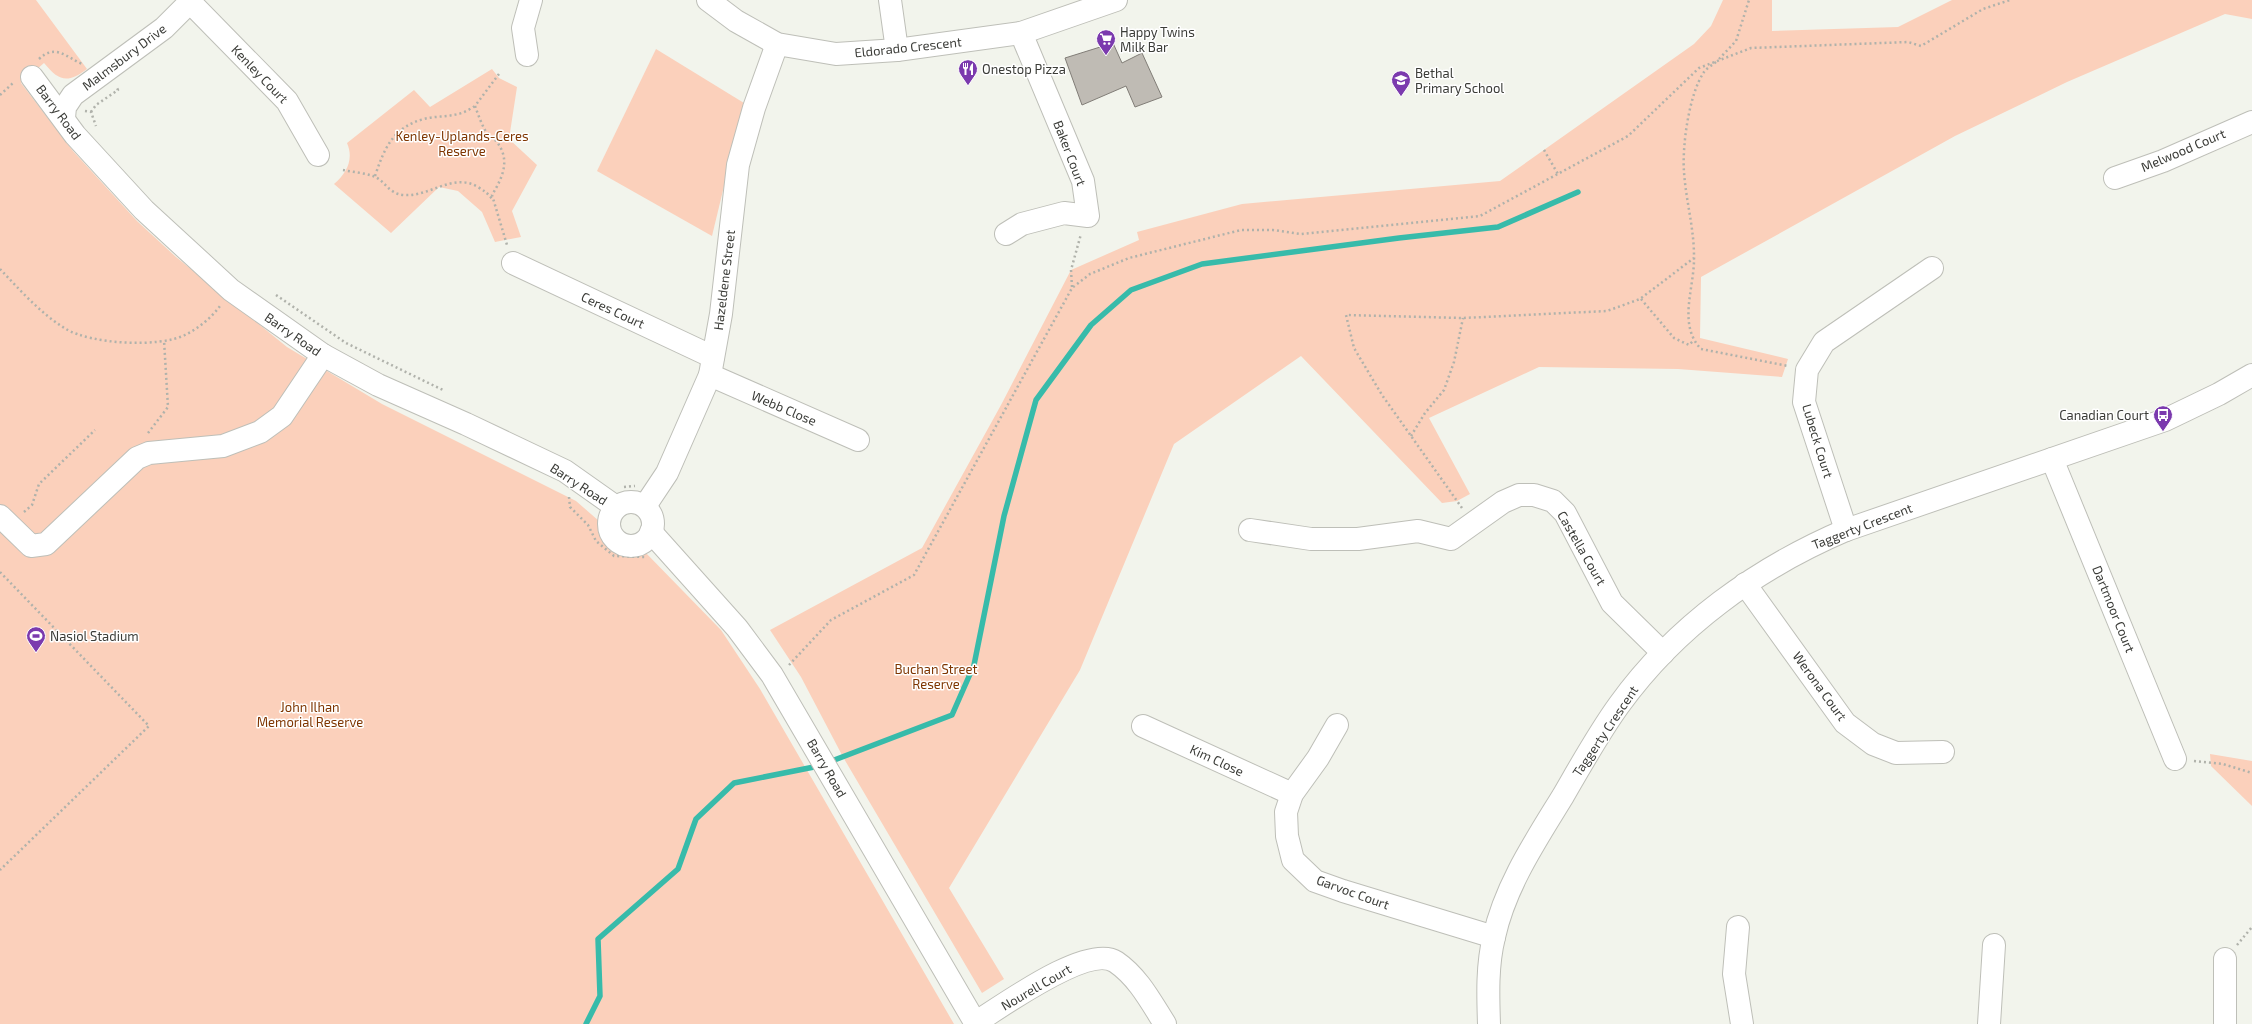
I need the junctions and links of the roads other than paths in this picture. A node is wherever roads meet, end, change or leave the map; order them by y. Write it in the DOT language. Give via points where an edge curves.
graph roads {
  1 [pos="531,0"];
  2 [pos="708,0"];
  3 [pos="890,0"];
  4 [pos="1116,0"];
  5 [pos="191,1"];
  6 [pos="1020,33"];
  7 [pos="777,44"];
  8 [pos="897,50"];
  9 [pos="527,55"];
  10 [pos="32,77"];
  11 [pos="65,112"];
  12 [pos="2252,122"];
  13 [pos="318,155"];
  14 [pos="2115,178"];
  15 [pos="1006,234"];
  16 [pos="512,263"];
  17 [pos="1932,268"];
  18 [pos="323,355"];
  19 [pos="711,366"];
  20 [pos="2252,375"];
  21 [pos="858,440"];
  22 [pos="2052,459"];
  23 [pos="645,506"];
  24 [pos="616,507"];
  25 [pos="5,521"];
  26 [pos="1250,530"];
  27 [pos="1846,530"];
  28 [pos="651,532"];
  29 [pos="1745,584"];
  30 [pos="1663,653"];
  31 [pos="1337,725"];
  32 [pos="1143,726"];
  33 [pos="1942,752"];
  34 [pos="2175,759"];
  35 [pos="1292,794"];
  36 [pos="1738,927"];
  37 [pos="1494,937"];
  38 [pos="1994,945"];
  39 [pos="2225,959"];
  40 [pos="975,1024"];
  41 [pos="1165,1024"];
  42 [pos="1489,1024"];
  43 [pos="1742,1024"];
  44 [pos="1989,1024"];
  45 [pos="2225,1024"];
  1 -- 9 [label="street" via="523,28"];
  2 -- 7 [label="street, Eldorado Crescent" via="736,21"];
  3 -- 8 [label="street"];
  4 -- 6 [label="street, Eldorado Crescent"];
  5 -- 11 [label="street, Malmsbury Drive" via="164,28 84,86 68,101"];
  5 -- 13 [label="street, Kenley Court" via="287,101"];
  6 -- 8 [label="street, Eldorado Crescent"];
  6 -- 15 [label="street, Baker Court" via="1083,181 1088,216 1064,213 1022,224"];
  7 -- 8 [label="street, Eldorado Crescent" via="836,54"];
  7 -- 19 [label="street, Hazeldene Street" via="754,108 738,165 721,314"];
  10 -- 11 [label="street, Barry Road"];
  11 -- 18 [label="street, Barry Road" via="75,135 144,210 231,290"];
  12 -- 14 [label="street, Melwood Court" via="2163,161"];
  16 -- 19 [label="street, Ceres Court"];
  17 -- 27 [label="street, Lubeck Court" via="1824,342 1807,370 1804,402"];
  18 -- 24 [label="street, Barry Road" via="378,385 565,471"];
  18 -- 25 [label="street" via="282,416 260,432 223,446 149,453 137,458 46,544 31,546"];
  19 -- 21 [label="street, Webb Close"];
  19 -- 23 [label="street, Hazeldene Street" via="666,473"];
  20 -- 22 [label="street, Taggerty Crescent" via="2165,420"];
  22 -- 27 [label="street, Taggerty Crescent"];
  22 -- 34 [label="street, Dartmoor Court"];
  23 -- 24 [label="street" via="627,502"];
  23 -- 28 [label="street" via="652,518"];
  24 -- 28 [label="street" via="609,527 616,540 635,545 642,543"];
  26 -- 30 [label="street, Castella Court" via="1311,539 1358,539 1418,531 1451,539 1503,502 1519,495 1534,495 1553,501 1565,513 1612,603"];
  27 -- 29 [label="street, Taggerty Crescent" via="1794,554"];
  28 -- 40 [label="street, Barry Road" via="737,628 772,675"];
  29 -- 30 [label="street, Taggerty Crescent" via="1691,625"];
  29 -- 33 [label="street, Werona Court" via="1845,723 1873,744 1896,754"];
  30 -- 37 [label="street, Taggerty Crescent" via="1619,705 1536,839 1514,880"];
  31 -- 35 [label="street, Garvoc Court" via="1318,758"];
  32 -- 35 [label="street, Kim Close"];
  35 -- 37 [label="street, Garvoc Court" via="1286,812 1293,860 1315,881 1343,892"];
  36 -- 43 [label="street" via="1734,974"];
  37 -- 42 [label="street, Taggerty Crescent" via="1488,997"];
  38 -- 44 [label="street"];
  39 -- 45 [label="street"];
  40 -- 41 [label="street, Nourell Court" via="1064,969 1098,958 1115,961 1134,977"];
}
